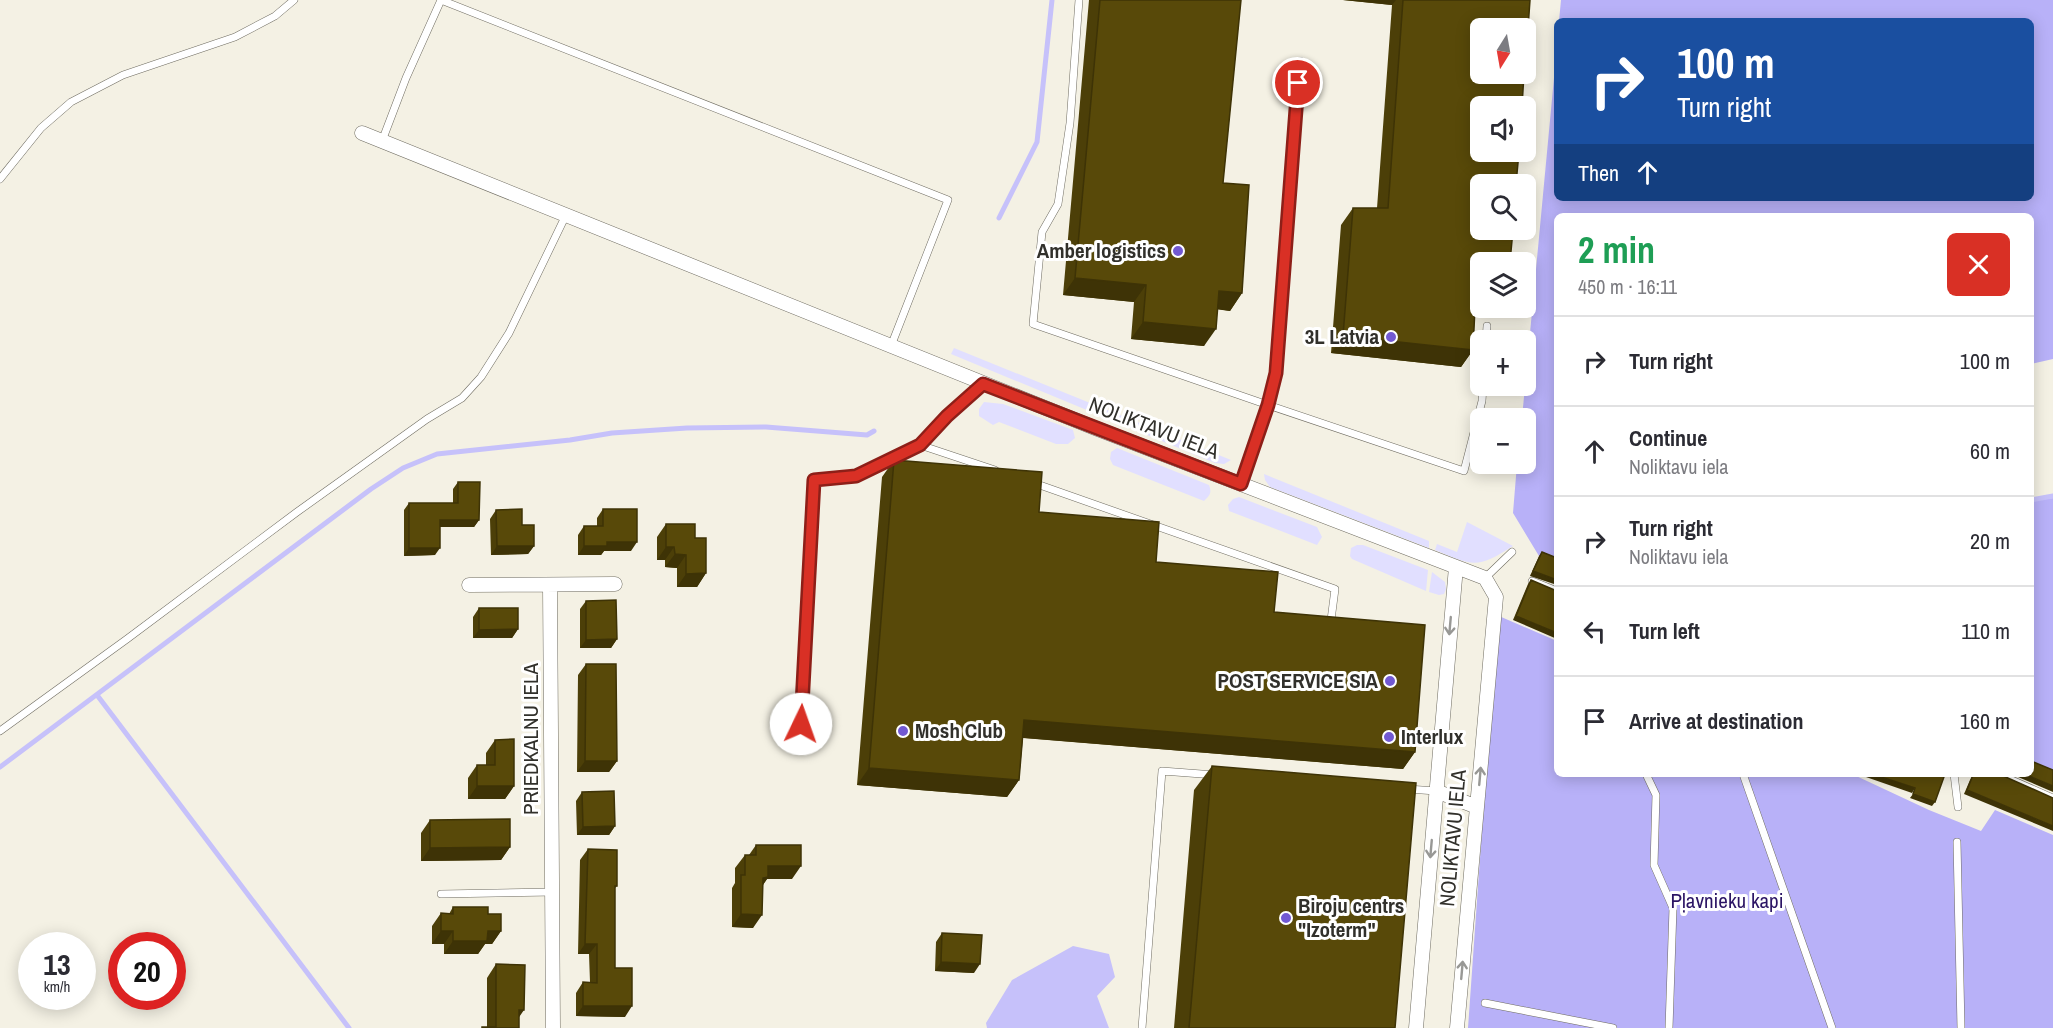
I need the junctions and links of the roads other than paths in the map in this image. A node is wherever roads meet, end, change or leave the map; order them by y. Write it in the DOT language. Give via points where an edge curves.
graph roads {
  1 [pos="294,0"];
  2 [pos="1079,0"];
  3 [pos="1300,61"];
  4 [pos="362,133"];
  5 [pos="382,141"];
  6 [pos="0,179"];
  7 [pos="566,215"];
  8 [pos="1487,326"];
  9 [pos="1487,330"];
  10 [pos="891,346"];
  11 [pos="983,384"];
  12 [pos="1482,396"];
  13 [pos="1268,405"];
  14 [pos="920,445"];
  15 [pos="1003,473"];
  16 [pos="1026,480"];
  17 [pos="1241,484"];
  18 [pos="1512,552"];
  19 [pos="1456,567"];
  20 [pos="1485,578"];
  21 [pos="1532,581"];
  22 [pos="615,584"];
  23 [pos="469,585"];
  24 [pos="550,585"];
  25 [pos="1554,590"];
  26 [pos="1331,620"];
  27 [pos="801,724"];
  28 [pos="0,731"];
  29 [pos="1222,776"];
  30 [pos="1647,777"];
  31 [pos="1744,777"];
  32 [pos="1954,777"];
  33 [pos="2005,777"];
  34 [pos="1400,788"];
  35 [pos="1436,790"];
  36 [pos="2053,798"];
  37 [pos="1477,807"];
  38 [pos="1958,807"];
  39 [pos="1957,842"];
  40 [pos="553,892"];
  41 [pos="441,894"];
  42 [pos="1485,1003"];
  43 [pos="553,1028"];
  44 [pos="1142,1028"];
  45 [pos="1416,1028"];
  46 [pos="1457,1028"];
  47 [pos="1613,1028"];
  48 [pos="1669,1028"];
  49 [pos="1832,1028"];
  50 [pos="1961,1028"];
  1 -- 6 [label="lane" via="275,16 235,37 123,75 71,102 41,128"];
  2 -- 13 [label="lane" via="1070,123 1058,204 1042,232 1033,324"];
  3 -- 13 [label="lane" via="1276,373"];
  4 -- 5 [label="street, NOLIKTAVU IELA"];
  5 -- 7 [label="street, NOLIKTAVU IELA"];
  5 -- 10 [label="lane" via="441,0 948,200"];
  7 -- 10 [label="street, NOLIKTAVU IELA"];
  7 -- 28 [label="lane" via="509,333 462,398 297,512"];
  8 -- 9 [label="lane"];
  10 -- 11 [label="street, NOLIKTAVU IELA"];
  11 -- 14 [label="lane"];
  11 -- 17 [label="street, NOLIKTAVU IELA"];
  12 -- 13 [label="lane" via="1464,471"];
  13 -- 17 [label="lane"];
  14 -- 15 [label="lane"];
  14 -- 27 [label="lane" via="856,476 814,480"];
  16 -- 26 [label="lane" via="1335,589"];
  17 -- 19 [label="street, NOLIKTAVU IELA"];
  18 -- 20 [label="lane"];
  19 -- 20 [label="street, NOLIKTAVU IELA"];
  19 -- 35 [label="street, NOLIKTAVU IELA, one-way"];
  37 -- 20 [label="street, NOLIKTAVU IELA, one-way" via="1496,597"];
  21 -- 25 [label="lane"];
  22 -- 24 [label="street"];
  23 -- 24 [label="street"];
  24 -- 40 [label="street, PRIEDKALNU IELA"];
  29 -- 44 [label="lane" via="1162,771"];
  30 -- 48 [label="lane" via="1656,795 1654,865 1673,908"];
  31 -- 49 [label="lane"];
  32 -- 38 [label="lane"];
  33 -- 36 [label="lane"];
  34 -- 35 [label="lane"];
  35 -- 37 [label="street"];
  35 -- 45 [label="street, NOLIKTAVU IELA, one-way"];
  46 -- 37 [label="street, NOLIKTAVU IELA, one-way"];
  39 -- 50 [label="lane"];
  40 -- 41 [label="lane"];
  40 -- 43 [label="street, PRIEDKALNU IELA"];
  42 -- 47 [label="lane"];
}
